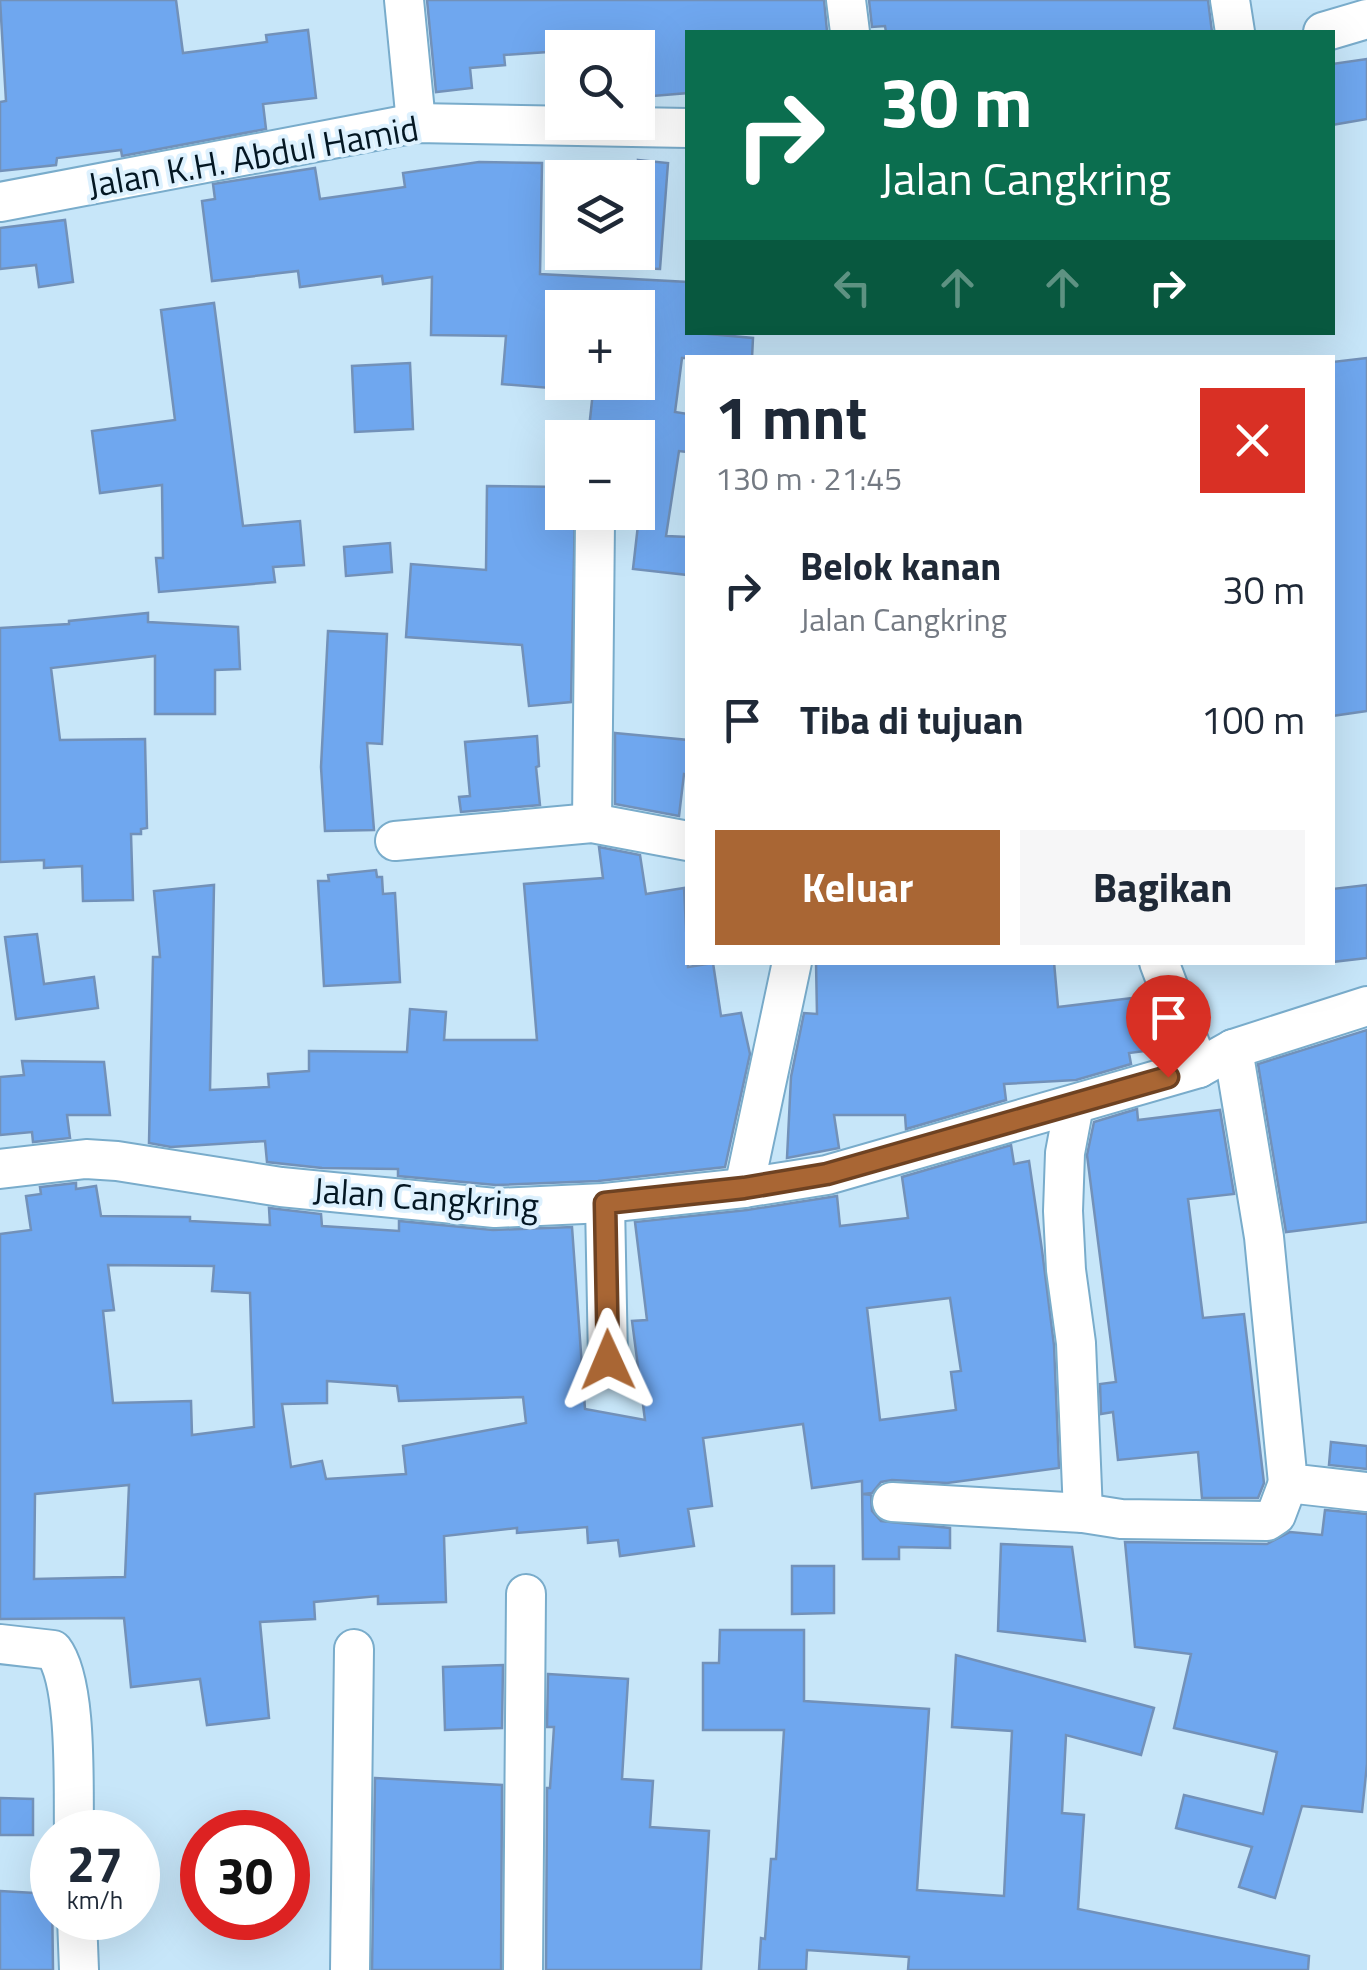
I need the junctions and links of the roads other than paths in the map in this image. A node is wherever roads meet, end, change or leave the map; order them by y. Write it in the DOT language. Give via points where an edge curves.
graph roads {
  1 [pos="404,0"];
  2 [pos="846,0"];
  3 [pos="1230,0"];
  4 [pos="1367,19"];
  5 [pos="850,30"];
  6 [pos="1235,30"];
  7 [pos="1329,30"];
  8 [pos="416,123"];
  9 [pos="685,128"];
  10 [pos="0,202"];
  11 [pos="595,530"];
  12 [pos="592,822"];
  13 [pos="685,839"];
  14 [pos="395,841"];
  15 [pos="791,965"];
  16 [pos="1160,965"];
  17 [pos="1367,1006"];
  18 [pos="1233,1049"];
  19 [pos="1198,1068"];
  20 [pos="1074,1105"];
  21 [pos="0,1169"];
  22 [pos="744,1188"];
  23 [pos="605,1203"];
  24 [pos="608,1360"];
  25 [pos="1288,1483"];
  26 [pos="1367,1492"];
  27 [pos="892,1502"];
  28 [pos="1082,1513"];
  29 [pos="526,1594"];
  30 [pos="0,1644"];
  31 [pos="354,1650"];
  32 [pos="73,1810"];
  33 [pos="78,1940"];
  34 [pos="79,1970"];
  35 [pos="350,1970"];
  36 [pos="523,1970"];
  1 -- 8 [label="street"];
  2 -- 5 [label="street"];
  3 -- 6 [label="street"];
  4 -- 7 [label="street"];
  8 -- 9 [label="street, Jalan K.H. Abdul Hamid"];
  8 -- 10 [label="street, Jalan K.H. Abdul Hamid"];
  11 -- 12 [label="street"];
  12 -- 13 [label="street"];
  12 -- 14 [label="street"];
  15 -- 22 [label="street"];
  16 -- 19 [label="street"];
  17 -- 18 [label="street, Jalan Cangkring"];
  18 -- 19 [label="street, Jalan Cangkring"];
  18 -- 25 [label="street" via="1264,1237"];
  19 -- 20 [label="street, Jalan Cangkring"];
  20 -- 22 [label="street, Jalan Cangkring" via="827,1174"];
  20 -- 28 [label="street" via="1063,1210"];
  21 -- 23 [label="street, Jalan Cangkring" via="117,1160 281,1186 495,1208"];
  22 -- 23 [label="street, Jalan Cangkring"];
  23 -- 24 [label="street"];
  25 -- 26 [label="street"];
  25 -- 28 [label="street" via="1267,1521"];
  27 -- 28 [label="street"];
  29 -- 36 [label="street"];
  30 -- 32 [label="street" via="53,1650 61,1660 70,1706"];
  31 -- 35 [label="street"];
  33 -- 34 [label="street"];
}
